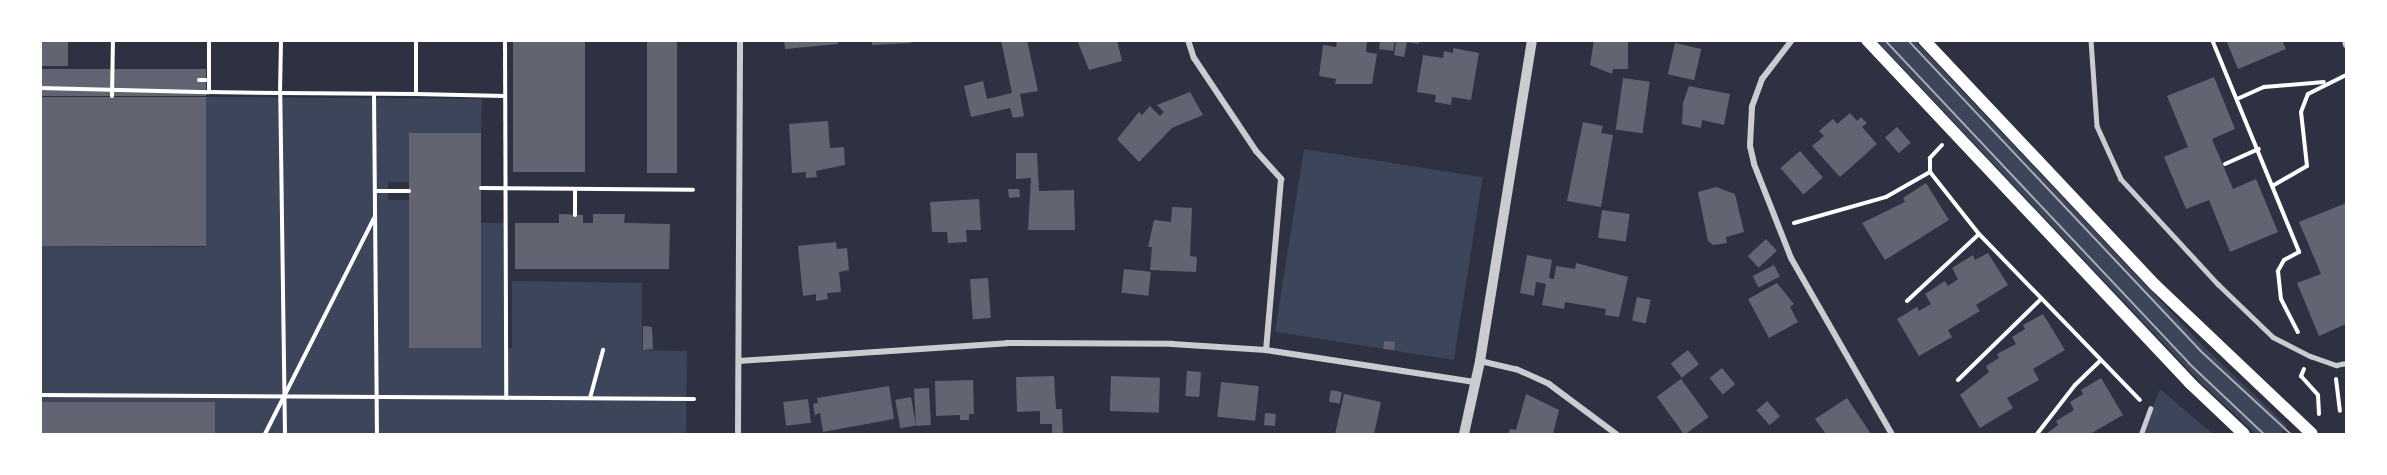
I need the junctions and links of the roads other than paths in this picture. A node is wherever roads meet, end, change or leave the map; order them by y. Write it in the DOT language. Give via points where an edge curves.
graph roads {
  1 [pos="740,40"];
  2 [pos="1188,40"];
  3 [pos="1532,40"];
  4 [pos="1792,40"];
  5 [pos="1867,40"];
  6 [pos="1924,40"];
  7 [pos="2091,40"];
  8 [pos="2345,40"];
  9 [pos="2346,45"];
  10 [pos="1266,350"];
  11 [pos="739,361"];
  12 [pos="1480,361"];
  13 [pos="2346,363"];
  14 [pos="1475,382"];
  15 [pos="2150,409"];
  16 [pos="738,435"];
  17 [pos="1464,435"];
  18 [pos="1616,435"];
  19 [pos="1892,435"];
  20 [pos="2141,435"];
  21 [pos="2244,435"];
  22 [pos="2312,435"];
  1 -- 11 [label="street"];
  2 -- 10 [label="street" via="1194,58 1256,151 1281,179"];
  3 -- 12 [label="street"];
  4 -- 19 [label="street" via="1762,79 1749,124 1754,164 1791,258"];
  5 -- 21 [label="main road" via="2182,375"];
  6 -- 22 [label="main road" via="2155,285"];
  7 -- 13 [label="lane" via="2097,126 2121,179 2265,329 2310,356 2336,365"];
  8 -- 9 [label="street"];
  10 -- 11 [label="street" via="1160,343 1007,343"];
  10 -- 14 [label="street"];
  11 -- 16 [label="street"];
  12 -- 14 [label="street"];
  12 -- 18 [label="street" via="1516,369 1549,384"];
  14 -- 17 [label="street"];
  15 -- 20 [label="lane"];
}
